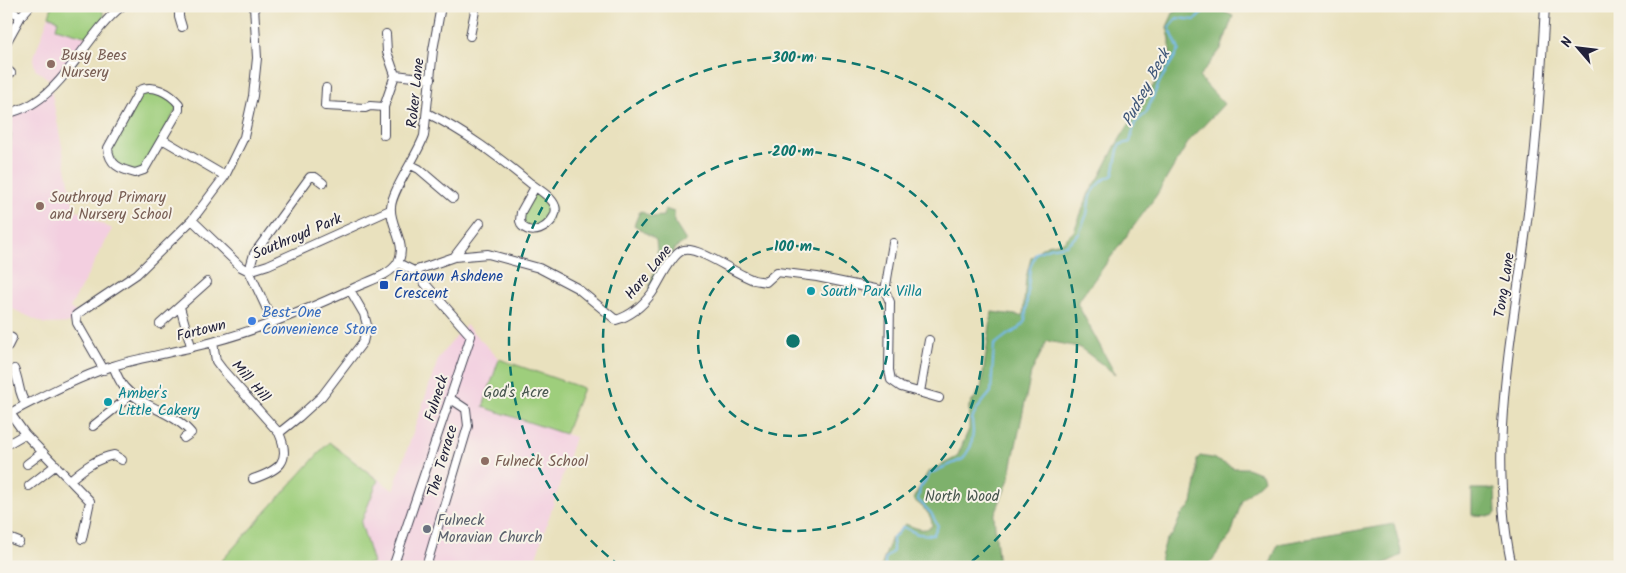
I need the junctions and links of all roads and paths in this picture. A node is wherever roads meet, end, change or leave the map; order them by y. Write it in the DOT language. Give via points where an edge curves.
graph roads {
  1 [pos="122,6"];
  2 [pos="179,6"];
  3 [pos="254,6"];
  4 [pos="441,6"];
  5 [pos="476,6"];
  6 [pos="1545,6"];
  7 [pos="29,7"];
  8 [pos="6,9"];
  9 [pos="21,16"];
  10 [pos="182,28"];
  11 [pos="386,34"];
  12 [pos="470,36"];
  13 [pos="6,43"];
  14 [pos="395,75"];
  15 [pos="431,79"];
  16 [pos="326,88"];
  17 [pos="384,107"];
  18 [pos="428,113"];
  19 [pos="6,114"];
  20 [pos="384,136"];
  21 [pos="162,139"];
  22 [pos="411,165"];
  23 [pos="224,176"];
  24 [pos="323,183"];
  25 [pos="535,187"];
  26 [pos="453,198"];
  27 [pos="390,210"];
  28 [pos="192,220"];
  29 [pos="480,223"];
  30 [pos="893,243"];
  31 [pos="454,257"];
  32 [pos="398,263"];
  33 [pos="249,271"];
  34 [pos="414,271"];
  35 [pos="208,282"];
  36 [pos="350,290"];
  37 [pos="884,291"];
  38 [pos="180,307"];
  39 [pos="273,322"];
  40 [pos="160,324"];
  41 [pos="6,335"];
  42 [pos="929,340"];
  43 [pos="213,342"];
  44 [pos="8,346"];
  45 [pos="192,346"];
  46 [pos="113,366"];
  47 [pos="14,369"];
  48 [pos="104,370"];
  49 [pos="920,392"];
  50 [pos="130,394"];
  51 [pos="939,398"];
  52 [pos="451,399"];
  53 [pos="26,404"];
  54 [pos="8,414"];
  55 [pos="93,426"];
  56 [pos="279,433"];
  57 [pos="25,434"];
  58 [pos="184,438"];
  59 [pos="6,445"];
  60 [pos="43,452"];
  61 [pos="122,460"];
  62 [pos="26,464"];
  63 [pos="56,466"];
  64 [pos="258,476"];
  65 [pos="70,480"];
  66 [pos="29,486"];
  67 [pos="90,502"];
  68 [pos="98,503"];
  69 [pos="6,537"];
  70 [pos="82,540"];
  71 [pos="19,542"];
  72 [pos="393,567"];
  73 [pos="426,567"];
  74 [pos="1512,567"];
  1 -- 19 [label="street" via="96,32 51,89 35,102"];
  2 -- 10 [label="street"];
  3 -- 23 [label="street" via="257,58 253,96 244,137"];
  4 -- 15 [label="street, Roker Lane"];
  5 -- 12 [label="street"];
  6 -- 74 [label="street, Tong Lane" via="1540,108 1501,426 1505,534"];
  7 -- 9 [label="street"];
  8 -- 9 [label="street"];
  9 -- 13 [label="street"];
  11 -- 14 [label="street" via="387,52"];
  14 -- 15 [label="street"];
  14 -- 17 [label="street"];
  15 -- 18 [label="street, Roker Lane"];
  16 -- 17 [label="street" via="325,110"];
  17 -- 20 [label="street"];
  18 -- 22 [label="street, Roker Lane" via="424,136"];
  18 -- 25 [label="street" via="474,139"];
  21 -- 21 [label="street" via="144,170 135,173 114,164 108,157 108,148 140,90 146,88 152,87 174,97 179,104 179,110"];
  21 -- 23 [label="street"];
  22 -- 26 [label="street"];
  22 -- 27 [label="street, Roker Lane" via="392,198"];
  23 -- 28 [label="street"];
  24 -- 33 [label="street, Southroyd Park" via="310,177 254,254"];
  25 -- 25 [label="street" via="553,202 556,210 549,222 533,232 522,226 520,216"];
  27 -- 32 [label="street" via="400,240"];
  27 -- 33 [label="street, Southroyd Park"];
  28 -- 33 [label="street"];
  28 -- 48 [label="street" via="137,274 77,314 75,320"];
  29 -- 31 [label="street"];
  30 -- 37 [label="street"];
  31 -- 34 [label="street, Hare Lane"];
  31 -- 37 [label="street, Hare Lane" via="488,254 539,268 577,288 616,320 641,305 675,255 683,250 699,253 755,281 766,282 778,272"];
  32 -- 34 [label="street, Fulneck"];
  32 -- 36 [label="street, Fartown" via="384,274"];
  33 -- 39 [label="street"];
  34 -- 52 [label="street, Fulneck" via="471,336"];
  35 -- 38 [label="street"];
  36 -- 39 [label="street, Fartown"];
  36 -- 56 [label="street" via="367,325 363,342 322,396"];
  37 -- 49 [label="street" via="890,302 891,380 901,388"];
  38 -- 40 [label="street"];
  38 -- 45 [label="street"];
  39 -- 43 [label="street, Fartown"];
  41 -- 44 [label="street" via="12,338"];
  42 -- 49 [label="street"];
  43 -- 45 [label="street, Fartown"];
  43 -- 56 [label="street, Mill Hill" via="216,361"];
  45 -- 46 [label="street, Fartown"];
  46 -- 48 [label="street, Fartown"];
  46 -- 50 [label="street"];
  47 -- 53 [label="street" via="21,398"];
  48 -- 53 [label="street, Fartown"];
  49 -- 51 [label="street"];
  50 -- 55 [label="street"];
  50 -- 58 [label="street" via="184,423 191,433"];
  52 -- 72 [label="street, Fulneck"];
  52 -- 73 [label="street, The Terrace" via="466,409 468,426"];
  53 -- 54 [label="street, Fartown"];
  54 -- 57 [label="street"];
  56 -- 64 [label="street" via="285,456 279,467"];
  57 -- 59 [label="street"];
  57 -- 60 [label="street"];
  60 -- 62 [label="street"];
  60 -- 63 [label="street"];
  61 -- 65 [label="street" via="114,454 105,457"];
  63 -- 65 [label="street"];
  63 -- 66 [label="street"];
  65 -- 67 [label="street"];
  67 -- 68 [label="street"];
  67 -- 70 [label="street"];
  69 -- 71 [label="street"];
}
